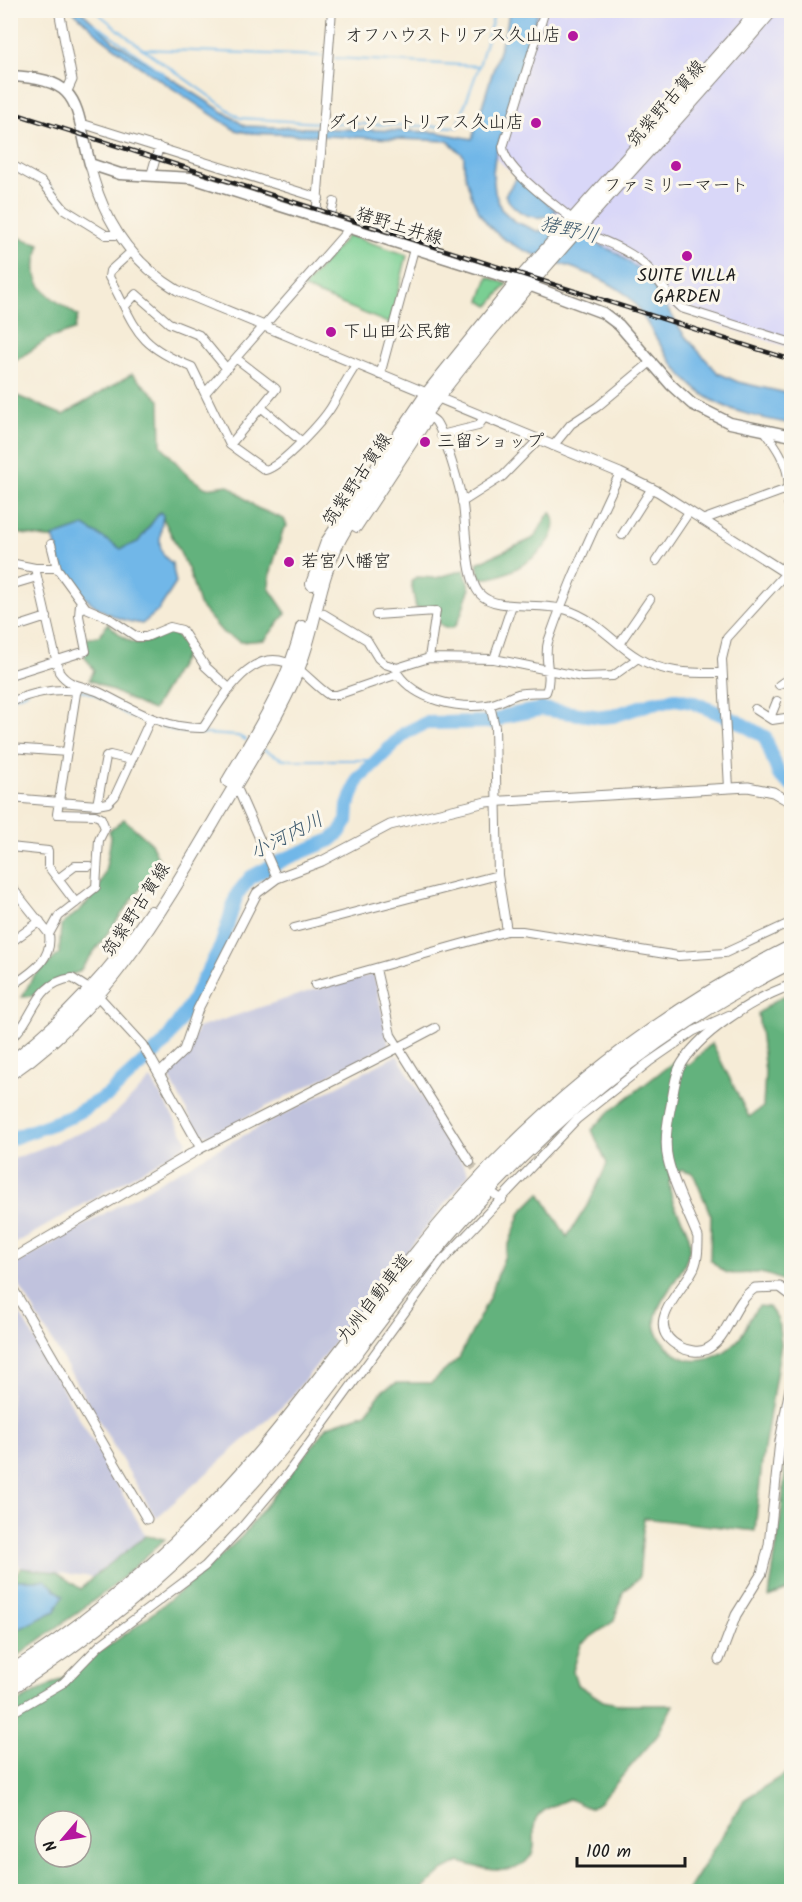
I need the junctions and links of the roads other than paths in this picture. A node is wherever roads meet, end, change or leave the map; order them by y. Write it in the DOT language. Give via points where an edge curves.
graph roads {
  1 [pos="59,10"];
  2 [pos="332,10"];
  3 [pos="545,10"];
  4 [pos="759,10"];
  5 [pos="772,10"];
  6 [pos="10,76"];
  7 [pos="67,91"];
  8 [pos="80,123"];
  9 [pos="159,147"];
  10 [pos="10,164"];
  11 [pos="90,164"];
  12 [pos="151,175"];
  13 [pos="319,198"];
  14 [pos="334,202"];
  15 [pos="383,216"];
  16 [pos="316,218"];
  17 [pos="329,223"];
  18 [pos="395,225"];
  19 [pos="349,229"];
  20 [pos="573,229"];
  21 [pos="118,235"];
  22 [pos="375,237"];
  23 [pos="390,242"];
  24 [pos="414,249"];
  25 [pos="131,252"];
  26 [pos="523,283"];
  27 [pos="125,306"];
  28 [pos="264,328"];
  29 [pos="792,343"];
  30 [pos="237,359"];
  31 [pos="652,361"];
  32 [pos="356,365"];
  33 [pos="227,369"];
  34 [pos="380,375"];
  35 [pos="206,392"];
  36 [pos="431,397"];
  37 [pos="262,408"];
  38 [pos="427,416"];
  39 [pos="484,418"];
  40 [pos="765,430"];
  41 [pos="441,435"];
  42 [pos="792,436"];
  43 [pos="538,440"];
  44 [pos="301,441"];
  45 [pos="230,444"];
  46 [pos="553,446"];
  47 [pos="620,473"];
  48 [pos="652,488"];
  49 [pos="788,489"];
  50 [pos="462,502"];
  51 [pos="689,512"];
  52 [pos="792,515"];
  53 [pos="702,520"];
  54 [pos="622,535"];
  55 [pos="51,544"];
  56 [pos="792,557"];
  57 [pos="656,561"];
  58 [pos="10,563"];
  59 [pos="35,568"];
  60 [pos="57,568"];
  61 [pos="786,573"];
  62 [pos="37,577"];
  63 [pos="10,585"];
  64 [pos="650,599"];
  65 [pos="80,603"];
  66 [pos="512,604"];
  67 [pos="562,608"];
  68 [pos="324,614"];
  69 [pos="376,615"];
  70 [pos="48,617"];
  71 [pos="10,629"];
  72 [pos="620,644"];
  73 [pos="429,658"];
  74 [pos="638,658"];
  75 [pos="495,659"];
  76 [pos="57,662"];
  77 [pos="294,667"];
  78 [pos="397,671"];
  79 [pos="548,671"];
  80 [pos="722,673"];
  81 [pos="10,675"];
  82 [pos="792,676"];
  83 [pos="779,685"];
  84 [pos="77,689"];
  85 [pos="230,689"];
  86 [pos="777,701"];
  87 [pos="10,703"];
  88 [pos="490,707"];
  89 [pos="755,709"];
  90 [pos="792,717"];
  91 [pos="151,718"];
  92 [pos="770,718"];
  93 [pos="10,748"];
  94 [pos="67,752"];
  95 [pos="131,760"];
  96 [pos="234,787"];
  97 [pos="729,788"];
  98 [pos="10,798"];
  99 [pos="497,800"];
  100 [pos="58,802"];
  101 [pos="792,803"];
  102 [pos="97,805"];
  103 [pos="10,847"];
  104 [pos="89,866"];
  105 [pos="498,875"];
  106 [pos="276,876"];
  107 [pos="58,879"];
  108 [pos="10,885"];
  109 [pos="76,903"];
  110 [pos="40,921"];
  111 [pos="792,922"];
  112 [pos="294,927"];
  113 [pos="507,931"];
  114 [pos="49,934"];
  115 [pos="10,943"];
  116 [pos="792,947"];
  117 [pos="792,961"];
  118 [pos="376,969"];
  119 [pos="792,985"];
  120 [pos="315,986"];
  121 [pos="10,987"];
  122 [pos="93,992"];
  123 [pos="744,1009"];
  124 [pos="435,1029"];
  125 [pos="10,1038"];
  126 [pos="399,1047"];
  127 [pos="10,1063"];
  128 [pos="158,1070"];
  129 [pos="10,1074"];
  130 [pos="201,1148"];
  131 [pos="470,1162"];
  132 [pos="494,1194"];
  133 [pos="502,1200"];
  134 [pos="10,1260"];
  135 [pos="10,1284"];
  136 [pos="792,1296"];
  137 [pos="792,1378"];
  138 [pos="147,1519"];
  139 [pos="719,1660"];
  140 [pos="10,1672"];
  141 [pos="10,1688"];
  142 [pos="10,1714"];
  1 -- 7 [label="street" via="72,80"];
  2 -- 13 [label="street"];
  3 -- 20 [label="street" via="503,147 504,156"];
  4 -- 20 [label="main road, 筑紫野古賀線"];
  5 -- 20 [label="main road, 筑紫野古賀線"];
  6 -- 7 [label="main road" via="39,77"];
  7 -- 8 [label="main road" via="74,100"];
  8 -- 9 [label="street"];
  8 -- 11 [label="main road"];
  9 -- 12 [label="street"];
  9 -- 13 [label="street"];
  10 -- 21 [label="street" via="42,182 64,208 106,235"];
  11 -- 12 [label="main road, 猪野土井線" via="120,174"];
  11 -- 21 [label="street" via="97,194"];
  12 -- 16 [label="main road, 猪野土井線" via="192,178"];
  13 -- 16 [label="street"];
  14 -- 17 [label="street"];
  15 -- 22 [label="street"];
  16 -- 17 [label="main road, 猪野土井線"];
  17 -- 19 [label="main road, 猪野土井線"];
  18 -- 23 [label="street"];
  19 -- 22 [label="main road, 猪野土井線"];
  19 -- 28 [label="street"];
  20 -- 26 [label="main road, 筑紫野古賀線"];
  20 -- 29 [label="street" via="607,242 648,268 681,308"];
  21 -- 25 [label="street"];
  22 -- 23 [label="main road, 猪野土井線"];
  23 -- 24 [label="main road, 猪野土井線"];
  24 -- 26 [label="main road, 猪野土井線"];
  24 -- 34 [label="street"];
  25 -- 27 [label="street" via="110,271 109,277"];
  25 -- 28 [label="street" via="177,290"];
  26 -- 31 [label="main road, 猪野土井線" via="603,313"];
  26 -- 36 [label="main road, 筑紫野古賀線"];
  27 -- 33 [label="street" via="136,294 169,323 199,335"];
  27 -- 35 [label="street" via="139,335 150,347 192,367"];
  28 -- 30 [label="street"];
  28 -- 32 [label="street"];
  30 -- 33 [label="street"];
  30 -- 37 [label="street" via="276,389"];
  31 -- 40 [label="main road, 猪野土井線" via="692,404 730,423"];
  31 -- 46 [label="street" via="571,424"];
  32 -- 34 [label="street"];
  32 -- 44 [label="street" via="332,406"];
  33 -- 35 [label="street"];
  34 -- 36 [label="street"];
  35 -- 45 [label="street"];
  36 -- 38 [label="main road, 筑紫野古賀線"];
  36 -- 39 [label="street"];
  36 -- 77 [label="main road, 筑紫野古賀線" via="327,542 311,587"];
  37 -- 44 [label="street"];
  37 -- 45 [label="street"];
  38 -- 41 [label="street"];
  38 -- 77 [label="main road, 筑紫野古賀線" via="335,546"];
  39 -- 41 [label="street" via="478,426"];
  39 -- 43 [label="street"];
  40 -- 42 [label="main road, 猪野土井線"];
  40 -- 49 [label="street" via="786,468"];
  41 -- 50 [label="street"];
  43 -- 46 [label="street"];
  43 -- 50 [label="street" via="503,476"];
  44 -- 45 [label="street" via="265,470"];
  46 -- 47 [label="street"];
  47 -- 48 [label="street"];
  47 -- 67 [label="street" via="587,542"];
  48 -- 51 [label="street"];
  48 -- 54 [label="street"];
  49 -- 52 [label="street" via="786,502"];
  49 -- 53 [label="street"];
  50 -- 66 [label="street" via="478,593 492,604"];
  51 -- 53 [label="street"];
  51 -- 57 [label="street"];
  53 -- 61 [label="street"];
  55 -- 60 [label="street"];
  56 -- 61 [label="street"];
  58 -- 59 [label="street"];
  59 -- 60 [label="street"];
  59 -- 62 [label="street"];
  60 -- 65 [label="street"];
  61 -- 80 [label="street" via="727,638"];
  62 -- 63 [label="street"];
  62 -- 70 [label="street"];
  64 -- 72 [label="street"];
  65 -- 76 [label="street" via="86,651"];
  65 -- 85 [label="street" via="137,637 170,627 182,630 204,666"];
  66 -- 67 [label="street"];
  66 -- 75 [label="street"];
  67 -- 72 [label="street" via="580,614"];
  67 -- 79 [label="street" via="547,645"];
  68 -- 78 [label="street" via="367,640 378,658"];
  69 -- 73 [label="street" via="436,611"];
  70 -- 71 [label="street"];
  70 -- 76 [label="street"];
  72 -- 74 [label="street"];
  73 -- 75 [label="street"];
  73 -- 78 [label="street"];
  74 -- 79 [label="street" via="613,676 582,677"];
  74 -- 80 [label="street" via="653,666 685,673"];
  75 -- 79 [label="street"];
  76 -- 81 [label="street"];
  76 -- 84 [label="street" via="64,678"];
  77 -- 78 [label="street" via="329,695"];
  77 -- 85 [label="street" via="278,662 253,666"];
  77 -- 96 [label="main road, 筑紫野古賀線" via="265,737"];
  77 -- 122 [label="main road, 筑紫野古賀線" via="157,902"];
  78 -- 88 [label="street" via="413,690 428,697"];
  79 -- 88 [label="street" via="550,684 546,692 518,694"];
  80 -- 97 [label="street"];
  82 -- 83 [label="street"];
  84 -- 87 [label="street" via="20,697"];
  84 -- 91 [label="street" via="97,691 124,708"];
  84 -- 94 [label="street"];
  85 -- 91 [label="street" via="203,728 182,729"];
  86 -- 92 [label="street"];
  88 -- 99 [label="street" via="495,727"];
  89 -- 92 [label="street"];
  90 -- 92 [label="street"];
  91 -- 95 [label="street"];
  93 -- 94 [label="street"];
  94 -- 100 [label="street"];
  95 -- 102 [label="street" via="115,796 108,803"];
  95 -- 102 [label="street" via="106,757"];
  96 -- 106 [label="street"];
  96 -- 122 [label="main road, 筑紫野古賀線" via="150,928 125,963"];
  97 -- 99 [label="street"];
  97 -- 101 [label="street" via="748,786 773,792"];
  98 -- 100 [label="street"];
  99 -- 105 [label="street"];
  99 -- 106 [label="street" via="390,825 322,861"];
  100 -- 102 [label="street"];
  100 -- 109 [label="street" via="57,814 95,815 104,824 96,887"];
  103 -- 107 [label="street" via="48,851 48,866"];
  104 -- 107 [label="street" via="75,866"];
  105 -- 112 [label="street"];
  105 -- 113 [label="street"];
  106 -- 128 [label="street" via="257,893 198,1009 184,1050"];
  107 -- 109 [label="street"];
  108 -- 110 [label="street"];
  109 -- 114 [label="street" via="59,916"];
  110 -- 114 [label="street"];
  110 -- 115 [label="street"];
  111 -- 113 [label="street" via="725,953 678,956"];
  113 -- 118 [label="street"];
  114 -- 121 [label="street" via="49,950 43,962"];
  116 -- 140 [label="highway, 九州自動車道" via="725,982 660,1024 593,1074 528,1131 432,1234 306,1397 207,1512 129,1586"];
  117 -- 141 [label="highway, 九州自動車道" via="666,1035 557,1121 456,1225 276,1454 214,1524 130,1601"];
  118 -- 120 [label="street"];
  118 -- 126 [label="street" via="391,1035"];
  119 -- 123 [label="street"];
  122 -- 125 [label="street" via="72,978 61,980 39,996 27,1023"];
  122 -- 127 [label="main road, 筑紫野古賀線"];
  122 -- 128 [label="street" via="143,1045"];
  122 -- 129 [label="main road, 筑紫野古賀線" via="50,1042"];
  123 -- 133 [label="street" via="694,1031 609,1093 577,1119"];
  123 -- 136 [label="street" via="706,1037 688,1054 678,1071 667,1128 667,1158 698,1237 698,1247 692,1274 665,1312 664,1329 684,1349 706,1350 719,1340 737,1304 755,1288 780,1287"];
  124 -- 126 [label="street"];
  126 -- 130 [label="street"];
  126 -- 131 [label="street"];
  128 -- 130 [label="street"];
  130 -- 134 [label="street"];
  132 -- 133 [label="street"];
  133 -- 142 [label="street" via="442,1261 287,1474 242,1527 204,1566 100,1645 63,1683"];
  135 -- 138 [label="street"];
  137 -- 139 [label="street" via="762,1573 736,1616"];
}
